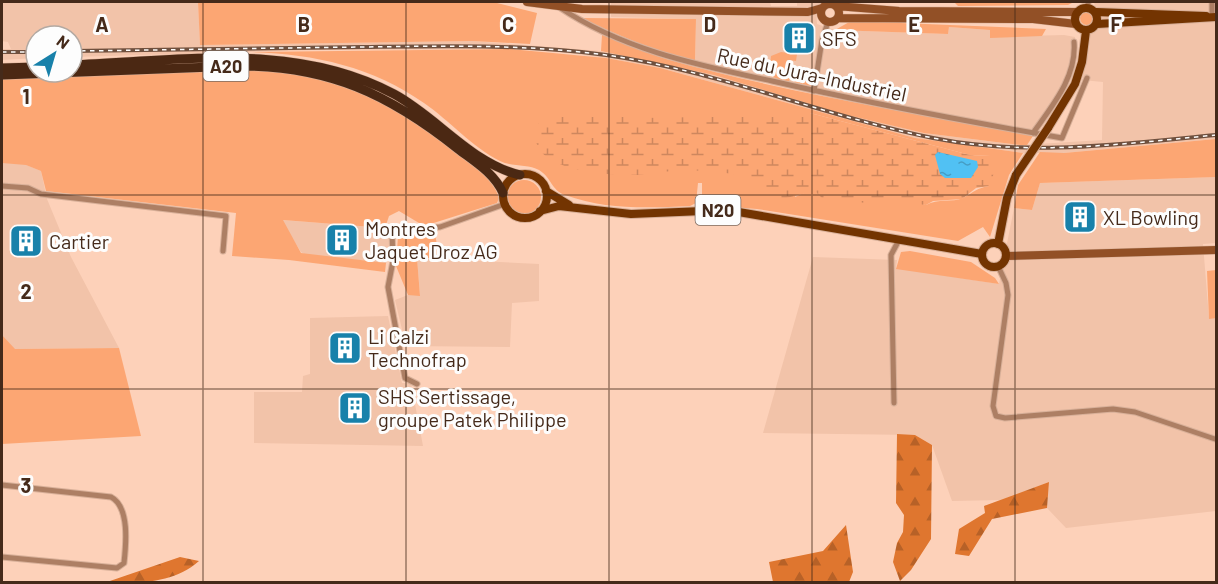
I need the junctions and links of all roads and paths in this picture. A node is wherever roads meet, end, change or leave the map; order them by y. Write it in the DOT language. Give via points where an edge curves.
graph roads {
  1 [pos="527,2"];
  2 [pos="1212,2"];
  3 [pos="829,5"];
  4 [pos="559,7"];
  5 [pos="1090,7"];
  6 [pos="808,12"];
  7 [pos="1078,12"];
  8 [pos="1214,17"];
  9 [pos="838,18"];
  10 [pos="825,20"];
  11 [pos="1076,24"];
  12 [pos="1097,24"];
  13 [pos="1086,30"];
  14 [pos="1074,42"];
  15 [pos="84,64"];
  16 [pos="24,67"];
  17 [pos="2,68"];
  18 [pos="2,75"];
  19 [pos="1087,78"];
  20 [pos="814,91"];
  21 [pos="1034,133"];
  22 [pos="520,175"];
  23 [pos="2,186"];
  24 [pos="546,191"];
  25 [pos="503,194"];
  26 [pos="505,204"];
  27 [pos="572,207"];
  28 [pos="540,211"];
  29 [pos="899,240"];
  30 [pos="998,243"];
  31 [pos="1216,250"];
  32 [pos="223,251"];
  33 [pos="982,254"];
  34 [pos="1006,256"];
  35 [pos="998,267"];
  36 [pos="417,384"];
  37 [pos="894,403"];
  38 [pos="1215,439"];
  39 [pos="2,485"];
  40 [pos="2,557"];
  1 -- 4 [label="main road"];
  2 -- 8 [label="street"];
  3 -- 6 [label="main road"];
  3 -- 7 [label="main road" via="899,11"];
  3 -- 9 [label="main road"];
  3 -- 10 [label="main road"];
  4 -- 6 [label="main road"];
  4 -- 20 [label="street, Rue du Jura-Industriel" via="582,22 664,56"];
  5 -- 7 [label="main road"];
  5 -- 8 [label="main road"];
  5 -- 12 [label="main road"];
  6 -- 10 [label="main road"];
  7 -- 11 [label="main road"];
  8 -- 12 [label="main road"];
  9 -- 10 [label="main road"];
  9 -- 11 [label="main road" via="1021,18"];
  10 -- 20 [label="street"];
  11 -- 13 [label="main road"];
  12 -- 13 [label="main road"];
  13 -- 30 [label="main road, bridge" via="1081,66 1067,99 1016,175"];
  14 -- 21 [label="street" via="1064,87"];
  15 -- 22 [label="highway, A20" via="238,58 316,65 394,94 495,167"];
  16 -- 17 [label="highway"];
  18 -- 25 [label="highway, A20" via="239,66 316,73 360,87 405,109 489,173"];
  19 -- 21 [label="street, Rue du Jura-Industriel" via="1062,138"];
  20 -- 21 [label="street, Rue du Jura-Industriel"];
  22 -- 24 [label="main road, N20" via="534,177"];
  22 -- 25 [label="main road" via="510,180"];
  23 -- 32 [label="street" via="226,216"];
  24 -- 27 [label="main road, N20"];
  24 -- 28 [label="main road" via="546,202"];
  25 -- 26 [label="main road"];
  26 -- 28 [label="main road, N20" via="511,213 521,217 531,217"];
  26 -- 36 [label="street" via="454,224 392,231 393,261 388,287 405,378"];
  27 -- 28 [label="main road, N20"];
  27 -- 29 [label="main road, N20" via="631,214 727,210"];
  29 -- 33 [label="main road, N20"];
  29 -- 37 [label="street" via="891,255"];
  30 -- 33 [label="main road" via="987,245"];
  30 -- 34 [label="main road"];
  31 -- 34 [label="main road"];
  33 -- 35 [label="main road, N20" via="988,266"];
  34 -- 35 [label="main road"];
  35 -- 38 [label="street" via="1008,295 994,413 1005,418 1113,409 1135,412"];
  39 -- 40 [label="street" via="111,497 119,505 126,536 124,563 117,568"];
}
